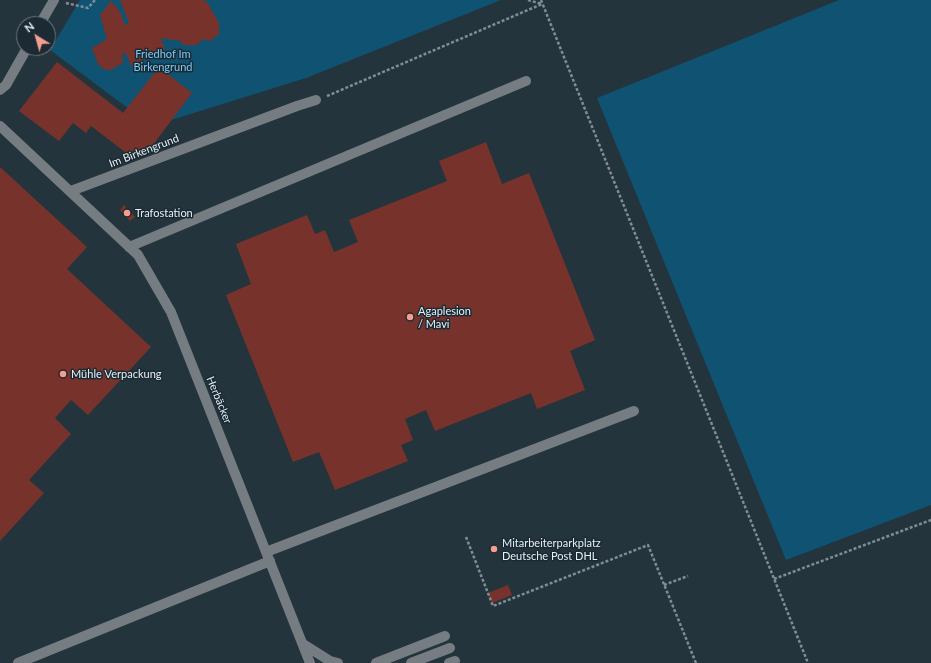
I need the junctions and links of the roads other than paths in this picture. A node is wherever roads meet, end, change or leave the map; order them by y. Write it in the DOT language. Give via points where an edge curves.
graph roads {
  1 [pos="58,1"];
  2 [pos="46,16"];
  3 [pos="22,56"];
  4 [pos="526,81"];
  5 [pos="0,90"];
  6 [pos="316,100"];
  7 [pos="0,126"];
  8 [pos="71,191"];
  9 [pos="129,247"];
  10 [pos="634,411"];
  11 [pos="268,556"];
  12 [pos="445,636"];
  13 [pos="303,644"];
  14 [pos="450,648"];
  15 [pos="18,663"];
  16 [pos="310,663"];
  17 [pos="338,663"];
  18 [pos="376,663"];
  19 [pos="411,663"];
  1 -- 2 [label="street"];
  3 -- 5 [label="street" via="6,85"];
  4 -- 9 [label="street"];
  6 -- 8 [label="street, Im Birkengrund"];
  7 -- 8 [label="street"];
  8 -- 9 [label="street, Herbäcker"];
  9 -- 11 [label="street, Herbäcker" via="138,256 171,312"];
  10 -- 11 [label="street"];
  11 -- 13 [label="street, Herbäcker"];
  11 -- 15 [label="street"];
  12 -- 18 [label="street"];
  13 -- 16 [label="street, Herbäcker"];
  13 -- 17 [label="street" via="330,661"];
  14 -- 19 [label="street"];
}
